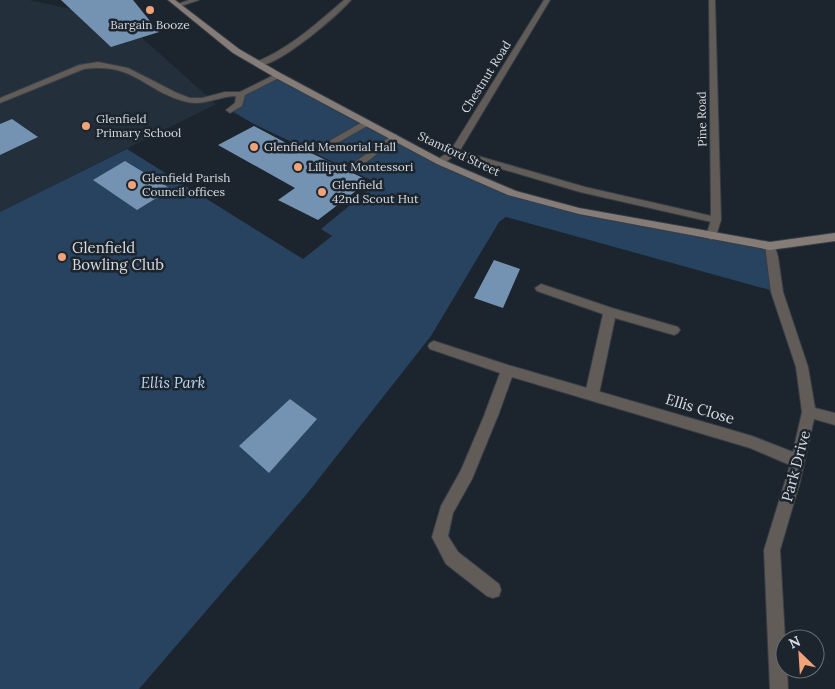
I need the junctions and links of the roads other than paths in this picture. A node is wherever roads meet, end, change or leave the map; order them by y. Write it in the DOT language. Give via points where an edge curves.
graph roads {
  1 [pos="196,0"];
  2 [pos="348,0"];
  3 [pos="547,0"];
  4 [pos="712,0"];
  5 [pos="175,3"];
  6 [pos="259,64"];
  7 [pos="279,76"];
  8 [pos="241,94"];
  9 [pos="0,101"];
  10 [pos="230,110"];
  11 [pos="366,123"];
  12 [pos="394,137"];
  13 [pos="329,144"];
  14 [pos="454,152"];
  15 [pos="440,162"];
  16 [pos="358,164"];
  17 [pos="716,220"];
  18 [pos="711,236"];
  19 [pos="835,236"];
  20 [pos="770,246"];
  21 [pos="541,288"];
  22 [pos="610,312"];
  23 [pos="674,330"];
  24 [pos="434,346"];
  25 [pos="508,370"];
  26 [pos="592,394"];
  27 [pos="809,412"];
  28 [pos="835,420"];
  29 [pos="798,461"];
  30 [pos="493,590"];
  31 [pos="779,689"];
  1 -- 5 [label="street"];
  2 -- 6 [label="street" via="296,44"];
  3 -- 14 [label="street, Chestnut Road"];
  4 -- 17 [label="street, Pine Road"];
  5 -- 6 [label="street, Stamford Street"];
  6 -- 7 [label="street, Stamford Street"];
  7 -- 8 [label="street"];
  7 -- 11 [label="street, Stamford Street"];
  8 -- 9 [label="street" via="189,100 120,65 103,63 82,67"];
  8 -- 10 [label="street" via="239,104"];
  11 -- 12 [label="street, Stamford Street"];
  11 -- 13 [label="street"];
  12 -- 15 [label="street, Stamford Street"];
  12 -- 16 [label="street"];
  14 -- 15 [label="street, Chestnut Road"];
  14 -- 17 [label="street" via="512,172 611,198"];
  15 -- 18 [label="street, Stamford Street" via="512,193 579,211"];
  17 -- 18 [label="street, Pine Road"];
  18 -- 20 [label="street, Stamford Street"];
  19 -- 20 [label="street, Stamford Street"];
  20 -- 27 [label="street, Park Drive" via="776,285 802,367"];
  21 -- 22 [label="street"];
  22 -- 23 [label="street"];
  22 -- 26 [label="street"];
  24 -- 25 [label="street, Ellis Close"];
  25 -- 26 [label="street, Ellis Close"];
  25 -- 30 [label="street" via="467,474 446,511 440,537 452,558"];
  26 -- 29 [label="street, Ellis Close" via="752,442"];
  27 -- 28 [label="street"];
  27 -- 29 [label="street, Park Drive"];
  29 -- 31 [label="street, Park Drive" via="772,550"];
}
